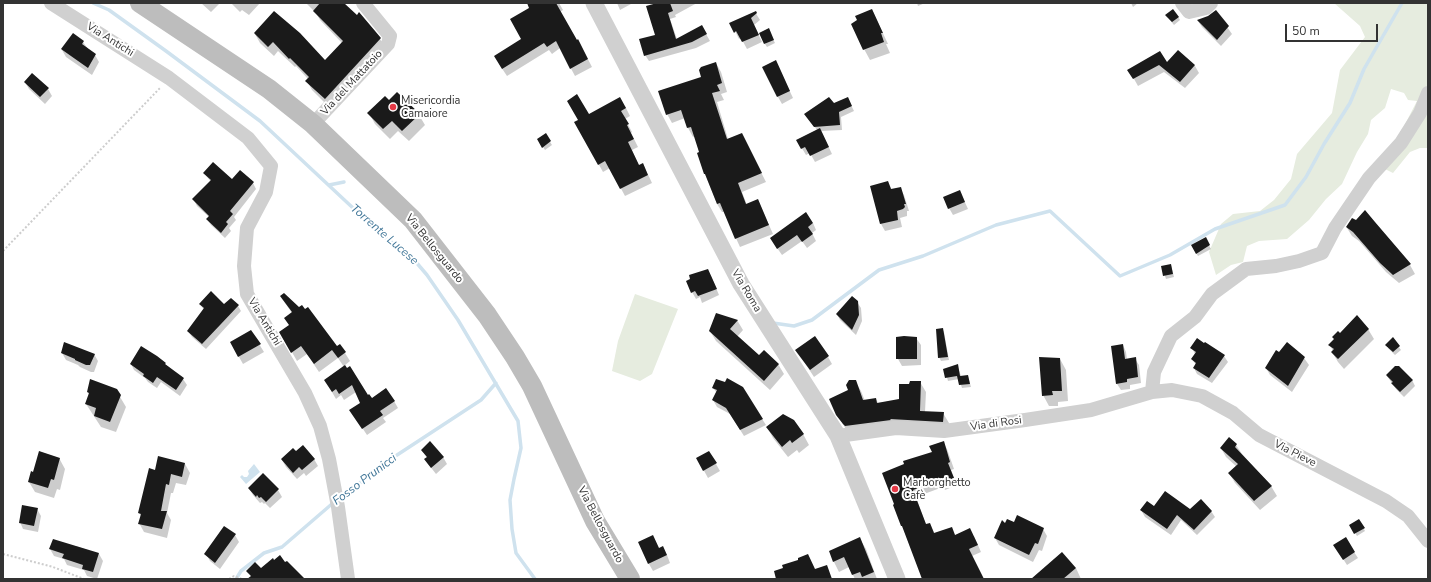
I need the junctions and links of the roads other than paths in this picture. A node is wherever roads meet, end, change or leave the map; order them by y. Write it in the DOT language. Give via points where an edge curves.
graph roads {
  1 [pos="51,3"];
  2 [pos="140,3"];
  3 [pos="594,3"];
  4 [pos="1182,3"];
  5 [pos="1211,3"];
  6 [pos="364,4"];
  7 [pos="1428,94"];
  8 [pos="313,124"];
  9 [pos="1152,392"];
  10 [pos="838,436"];
  11 [pos="1428,541"];
  12 [pos="348,579"];
  13 [pos="630,579"];
  14 [pos="897,579"];
  1 -- 12 [label="street, Via Antichi" via="169,78 248,138 271,166 266,192 247,228 244,266 247,294 306,393 320,426 338,507"];
  2 -- 8 [label="main road, Via Bellosguardo" via="269,89"];
  3 -- 10 [label="street, Via Roma" via="741,284"];
  4 -- 5 [label="street" via="1189,12 1206,8"];
  6 -- 8 [label="street, Via del Mattatoio" via="390,36 388,44"];
  7 -- 9 [label="street" via="1420,113 1401,143 1369,178 1335,228 1322,253 1276,266 1246,269 1212,294 1195,317 1171,336 1154,372"];
  8 -- 13 [label="main road, Via Bellosguardo" via="412,220 487,315 532,386 596,521"];
  9 -- 10 [label="street, Via di Rosi" via="1091,410 1025,420 944,431 896,428"];
  9 -- 11 [label="street, Via Pieve" via="1172,390 1202,396 1232,413 1259,435 1386,501 1408,516"];
  10 -- 14 [label="street, Via Roma"];
}
